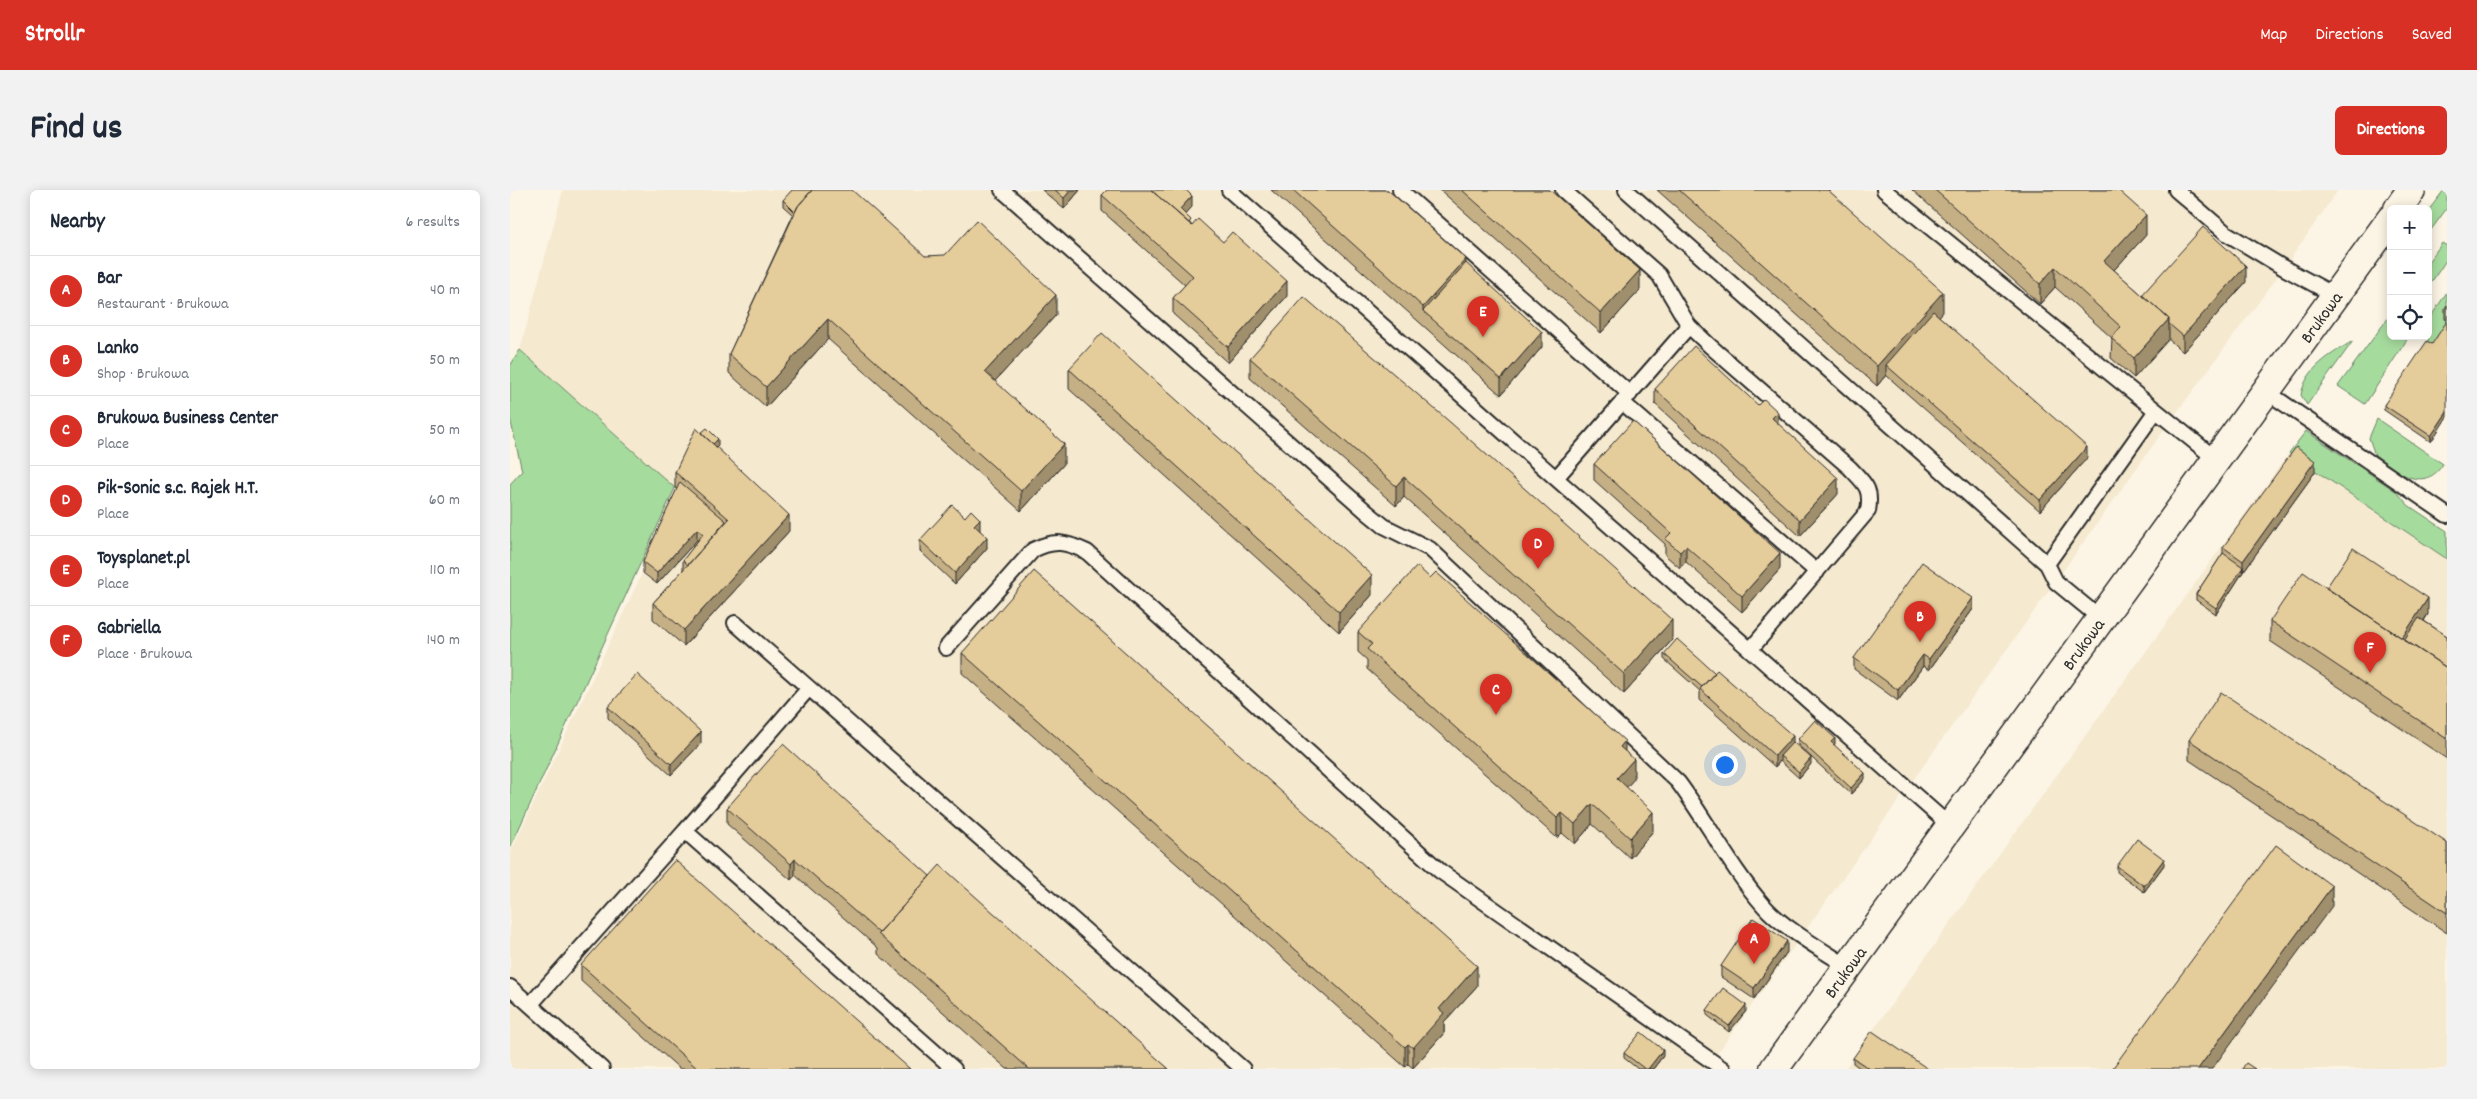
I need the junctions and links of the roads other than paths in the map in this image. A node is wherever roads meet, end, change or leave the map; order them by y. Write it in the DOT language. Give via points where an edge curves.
graph roads {
  1 [pos="1002,190"];
  2 [pos="1229,190"];
  3 [pos="1400,190"];
  4 [pos="1564,190"];
  5 [pos="1626,190"];
  6 [pos="1884,190"];
  7 [pos="2176,190"];
  8 [pos="2387,225"];
  9 [pos="2336,296"];
  10 [pos="1690,326"];
  11 [pos="2267,392"];
  12 [pos="1626,398"];
  13 [pos="2155,412"];
  14 [pos="2216,460"];
  15 [pos="1556,478"];
  16 [pos="2447,515"];
  17 [pos="2047,564"];
  18 [pos="1816,572"];
  19 [pos="2101,619"];
  20 [pos="735,623"];
  21 [pos="946,648"];
  22 [pos="1750,650"];
  23 [pos="809,688"];
  24 [pos="1950,826"];
  25 [pos="685,831"];
  26 [pos="1848,967"];
  27 [pos="510,987"];
  28 [pos="530,1005"];
  29 [pos="602,1069"];
  30 [pos="954,1069"];
  31 [pos="1243,1069"];
  32 [pos="1723,1069"];
  33 [pos="1774,1069"];
  1 -- 26 [label="lane" via="1368,513 1384,526 1430,549 1678,782 1765,908"];
  2 -- 15 [label="lane"];
  3 -- 12 [label="lane"];
  4 -- 10 [label="lane" via="1659,275"];
  5 -- 17 [label="lane"];
  6 -- 13 [label="lane"];
  7 -- 9 [label="lane" via="2226,233"];
  8 -- 9 [label="street, Brukowa"];
  9 -- 11 [label="street, Brukowa"];
  10 -- 12 [label="lane"];
  10 -- 18 [label="lane" via="1866,485 1871,496 1868,511"];
  11 -- 14 [label="street, Brukowa"];
  11 -- 16 [label="lane"];
  12 -- 15 [label="lane"];
  12 -- 18 [label="lane"];
  13 -- 14 [label="lane"];
  13 -- 17 [label="lane"];
  14 -- 19 [label="street, Brukowa"];
  15 -- 22 [label="lane"];
  17 -- 19 [label="lane" via="2056,582"];
  18 -- 22 [label="lane"];
  19 -- 24 [label="street, Brukowa"];
  20 -- 23 [label="lane"];
  21 -- 32 [label="lane" via="1033,550 1048,543 1070,544 1087,552 1440,871"];
  22 -- 24 [label="lane"];
  23 -- 25 [label="lane"];
  23 -- 31 [label="lane"];
  24 -- 26 [label="street, Brukowa"];
  25 -- 28 [label="lane"];
  25 -- 30 [label="lane"];
  26 -- 33 [label="street, Brukowa"];
  27 -- 28 [label="lane"];
  28 -- 29 [label="lane"];
}
